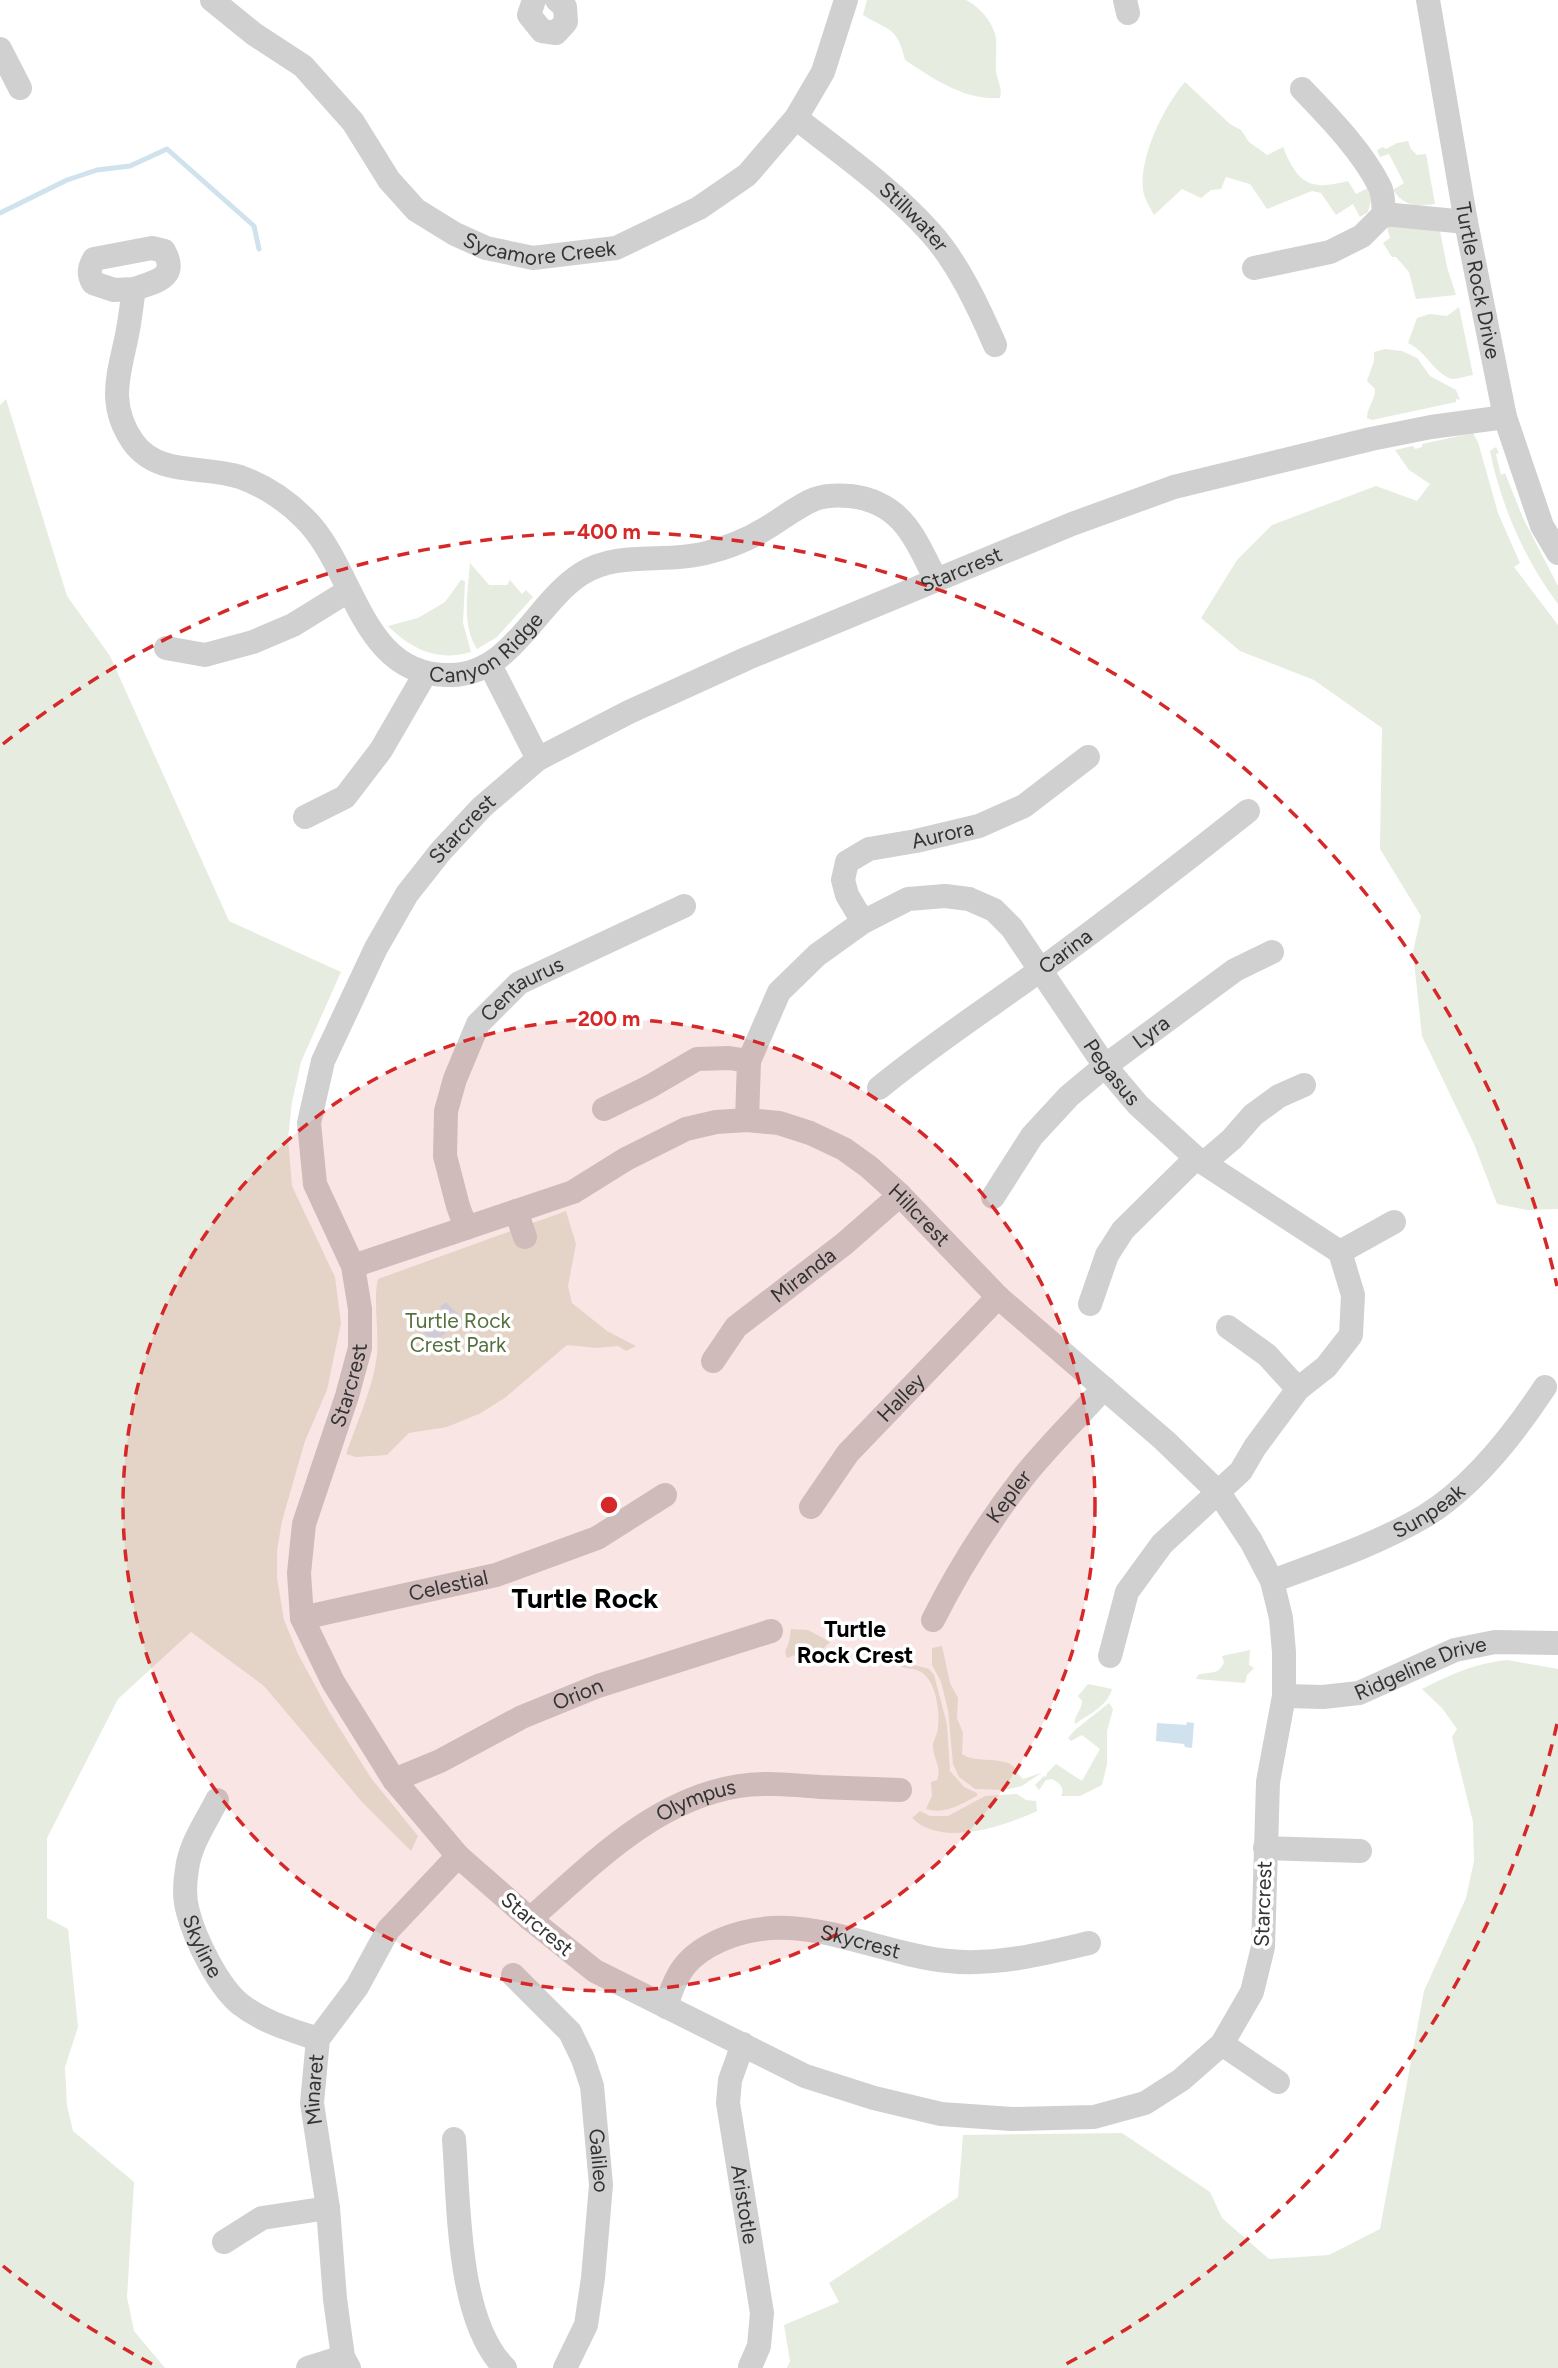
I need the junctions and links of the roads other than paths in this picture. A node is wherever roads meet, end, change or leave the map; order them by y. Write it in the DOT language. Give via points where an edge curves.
graph roads {
  1 [pos="212,0"];
  2 [pos="534,0"];
  3 [pos="557,0"];
  4 [pos="846,0"];
  5 [pos="1429,0"];
  6 [pos="0,49"];
  7 [pos="20,88"];
  8 [pos="1302,89"];
  9 [pos="796,118"];
  10 [pos="1384,214"];
  11 [pos="1466,222"];
  12 [pos="1254,268"];
  13 [pos="134,289"];
  14 [pos="995,345"];
  15 [pos="1504,417"];
  16 [pos="1558,552"];
  17 [pos="936,580"];
  18 [pos="348,591"];
  19 [pos="166,648"];
  20 [pos="490,665"];
  21 [pos="425,674"];
  22 [pos="1088,757"];
  23 [pos="538,760"];
  24 [pos="1248,811"];
  25 [pos="305,817"];
  26 [pos="684,906"];
  27 [pos="863,922"];
  28 [pos="1272,952"];
  29 [pos="1040,970"];
  30 [pos="749,1061"];
  31 [pos="1105,1066"];
  32 [pos="1304,1085"];
  33 [pos="878,1088"];
  34 [pos="604,1109"];
  35 [pos="747,1120"];
  36 [pos="1200,1161"];
  37 [pos="900,1195"];
  38 [pos="993,1197"];
  39 [pos="516,1211"];
  40 [pos="1394,1222"];
  41 [pos="466,1228"];
  42 [pos="525,1237"];
  43 [pos="1340,1252"];
  44 [pos="353,1266"];
  45 [pos="998,1297"];
  46 [pos="1090,1304"];
  47 [pos="1228,1327"];
  48 [pos="713,1361"];
  49 [pos="1545,1387"];
  50 [pos="1104,1388"];
  51 [pos="1298,1389"];
  52 [pos="1219,1493"];
  53 [pos="665,1495"];
  54 [pos="811,1507"];
  55 [pos="1272,1581"];
  56 [pos="302,1618"];
  57 [pos="933,1620"];
  58 [pos="771,1631"];
  59 [pos="1558,1642"];
  60 [pos="1110,1656"];
  61 [pos="1284,1696"];
  62 [pos="394,1780"];
  63 [pos="900,1790"];
  64 [pos="217,1800"];
  65 [pos="1265,1848"];
  66 [pos="1360,1851"];
  67 [pos="458,1856"];
  68 [pos="530,1919"];
  69 [pos="1090,1942"];
  70 [pos="513,1975"];
  71 [pos="666,2007"];
  72 [pos="318,2039"];
  73 [pos="743,2044"];
  74 [pos="1222,2044"];
  75 [pos="1278,2082"];
  76 [pos="454,2139"];
  77 [pos="328,2208"];
  78 [pos="224,2242"];
  79 [pos="346,2363"];
  80 [pos="750,2367"];
  81 [pos="308,2368"];
  82 [pos="505,2368"];
  83 [pos="565,2368"];
  1 -- 9 [label="street, Sycamore Creek" via="303,66 353,122 389,180 416,210 486,248 533,258 616,248 699,208 747,175"];
  2 -- 3 [label="street" via="529,15 542,31 556,33 566,22 565,7"];
  4 -- 9 [label="street, Sycamore Creek" via="823,72"];
  5 -- 11 [label="street, Turtle Rock Drive"];
  6 -- 7 [label="street"];
  8 -- 10 [label="street" via="1368,167 1382,190"];
  9 -- 14 [label="street, Stillwater" via="878,183 932,234 975,299"];
  10 -- 11 [label="street"];
  10 -- 12 [label="street" via="1362,236 1330,252"];
  11 -- 15 [label="street, Turtle Rock Drive"];
  13 -- 18 [label="street, Canyon Ridge" via="116,393 120,417 132,440 143,454 162,464 240,477 293,506 313,526"];
  15 -- 16 [label="street, Turtle Rock Drive" via="1542,526"];
  15 -- 17 [label="street, Starcrest" via="1371,439 1174,487"];
  17 -- 20 [label="street, Canyon Ridge" via="914,536 895,513 868,498 838,495 816,499 716,551 691,557 621,558 582,573 559,591"];
  17 -- 23 [label="street, Starcrest" via="748,658"];
  18 -- 19 [label="street" via="293,625 253,642 205,655"];
  18 -- 21 [label="street, Canyon Ridge" via="379,642"];
  20 -- 21 [label="street, Canyon Ridge" via="453,676"];
  20 -- 23 [label="street"];
  21 -- 25 [label="street" via="381,750 345,797"];
  22 -- 27 [label="street, Aurora" via="1024,806 979,826 869,849 848,862 843,880"];
  23 -- 44 [label="street, Starcrest" via="482,807 407,894 323,1061 309,1123 315,1184"];
  24 -- 29 [label="street, Carina"];
  26 -- 41 [label="street, Centaurus" via="519,983 478,1024 446,1111 446,1156"];
  27 -- 29 [label="street, Pegasus" via="908,899 969,899 994,910 1012,928"];
  27 -- 30 [label="street, Pegasus" via="817,955 779,992"];
  28 -- 31 [label="street, Lyra" via="1235,970"];
  29 -- 31 [label="street, Pegasus"];
  29 -- 33 [label="street, Carina"];
  30 -- 34 [label="street" via="697,1059"];
  30 -- 35 [label="street, Pegasus"];
  31 -- 36 [label="street, Pegasus" via="1138,1105"];
  31 -- 38 [label="street, Lyra" via="1032,1136"];
  32 -- 36 [label="street" via="1279,1096"];
  35 -- 37 [label="street, Hillcrest" via="779,1123 844,1149"];
  35 -- 39 [label="street, Hillcrest" via="686,1129 573,1192"];
  36 -- 43 [label="street, Pegasus"];
  36 -- 46 [label="street" via="1123,1230 1107,1255"];
  37 -- 45 [label="street, Hillcrest"];
  37 -- 48 [label="street, Miranda" via="736,1327"];
  39 -- 41 [label="street, Hillcrest"];
  39 -- 42 [label="street"];
  40 -- 43 [label="street"];
  41 -- 44 [label="street, Hillcrest"];
  43 -- 51 [label="street" via="1353,1294 1351,1335 1326,1367"];
  44 -- 56 [label="street, Starcrest" via="360,1348 304,1524 299,1573"];
  45 -- 50 [label="street, Hillcrest"];
  45 -- 54 [label="street, Halley" via="848,1453"];
  47 -- 51 [label="street" via="1267,1355"];
  49 -- 55 [label="street, Sunpeak" via="1492,1458 1426,1515 1383,1538"];
  50 -- 52 [label="street, Hillcrest"];
  50 -- 57 [label="street, Kepler" via="991,1520"];
  51 -- 52 [label="street" via="1241,1471"];
  52 -- 55 [label="street, Hillcrest"];
  52 -- 60 [label="street" via="1162,1544 1127,1592"];
  53 -- 56 [label="street, Celestial" via="597,1538 496,1575"];
  55 -- 61 [label="street, Hillcrest" via="1281,1618"];
  56 -- 62 [label="street, Starcrest" via="333,1682"];
  58 -- 62 [label="street, Orion" via="598,1686 522,1717"];
  59 -- 61 [label="street, Ridgeline Drive" via="1495,1642 1455,1650 1359,1693"];
  61 -- 65 [label="street, Starcrest" via="1268,1782"];
  62 -- 67 [label="street, Starcrest"];
  63 -- 68 [label="street, Olympus" via="742,1785 704,1793 660,1812"];
  64 -- 72 [label="street, Skyline" via="187,1867 187,1909 195,1933 218,1978 238,2003 260,2017"];
  65 -- 66 [label="street"];
  65 -- 74 [label="street, Starcrest" via="1263,1947 1252,1992"];
  67 -- 68 [label="street, Starcrest"];
  67 -- 72 [label="street, Minaret" via="388,1930 358,1987"];
  68 -- 71 [label="street, Starcrest" via="595,1971"];
  69 -- 71 [label="street, Skycrest" via="995,1962 949,1961 903,1954 822,1930 777,1926 738,1932 707,1946 684,1965"];
  70 -- 83 [label="street, Galileo" via="570,2032 592,2085 601,2185 593,2278 586,2325"];
  71 -- 73 [label="street, Starcrest"];
  72 -- 77 [label="street, Minaret" via="312,2102"];
  73 -- 74 [label="street, Starcrest" via="806,2076 874,2098 941,2114 1012,2119 1094,2116 1144,2102 1181,2080"];
  73 -- 80 [label="street, Aristotle" via="730,2080 728,2103 762,2313 759,2346"];
  74 -- 75 [label="street"];
  76 -- 82 [label="street" via="471,2308 484,2339"];
  77 -- 78 [label="street" via="262,2218"];
  77 -- 79 [label="street, Minaret" via="335,2299"];
  79 -- 81 [label="street"];
}
